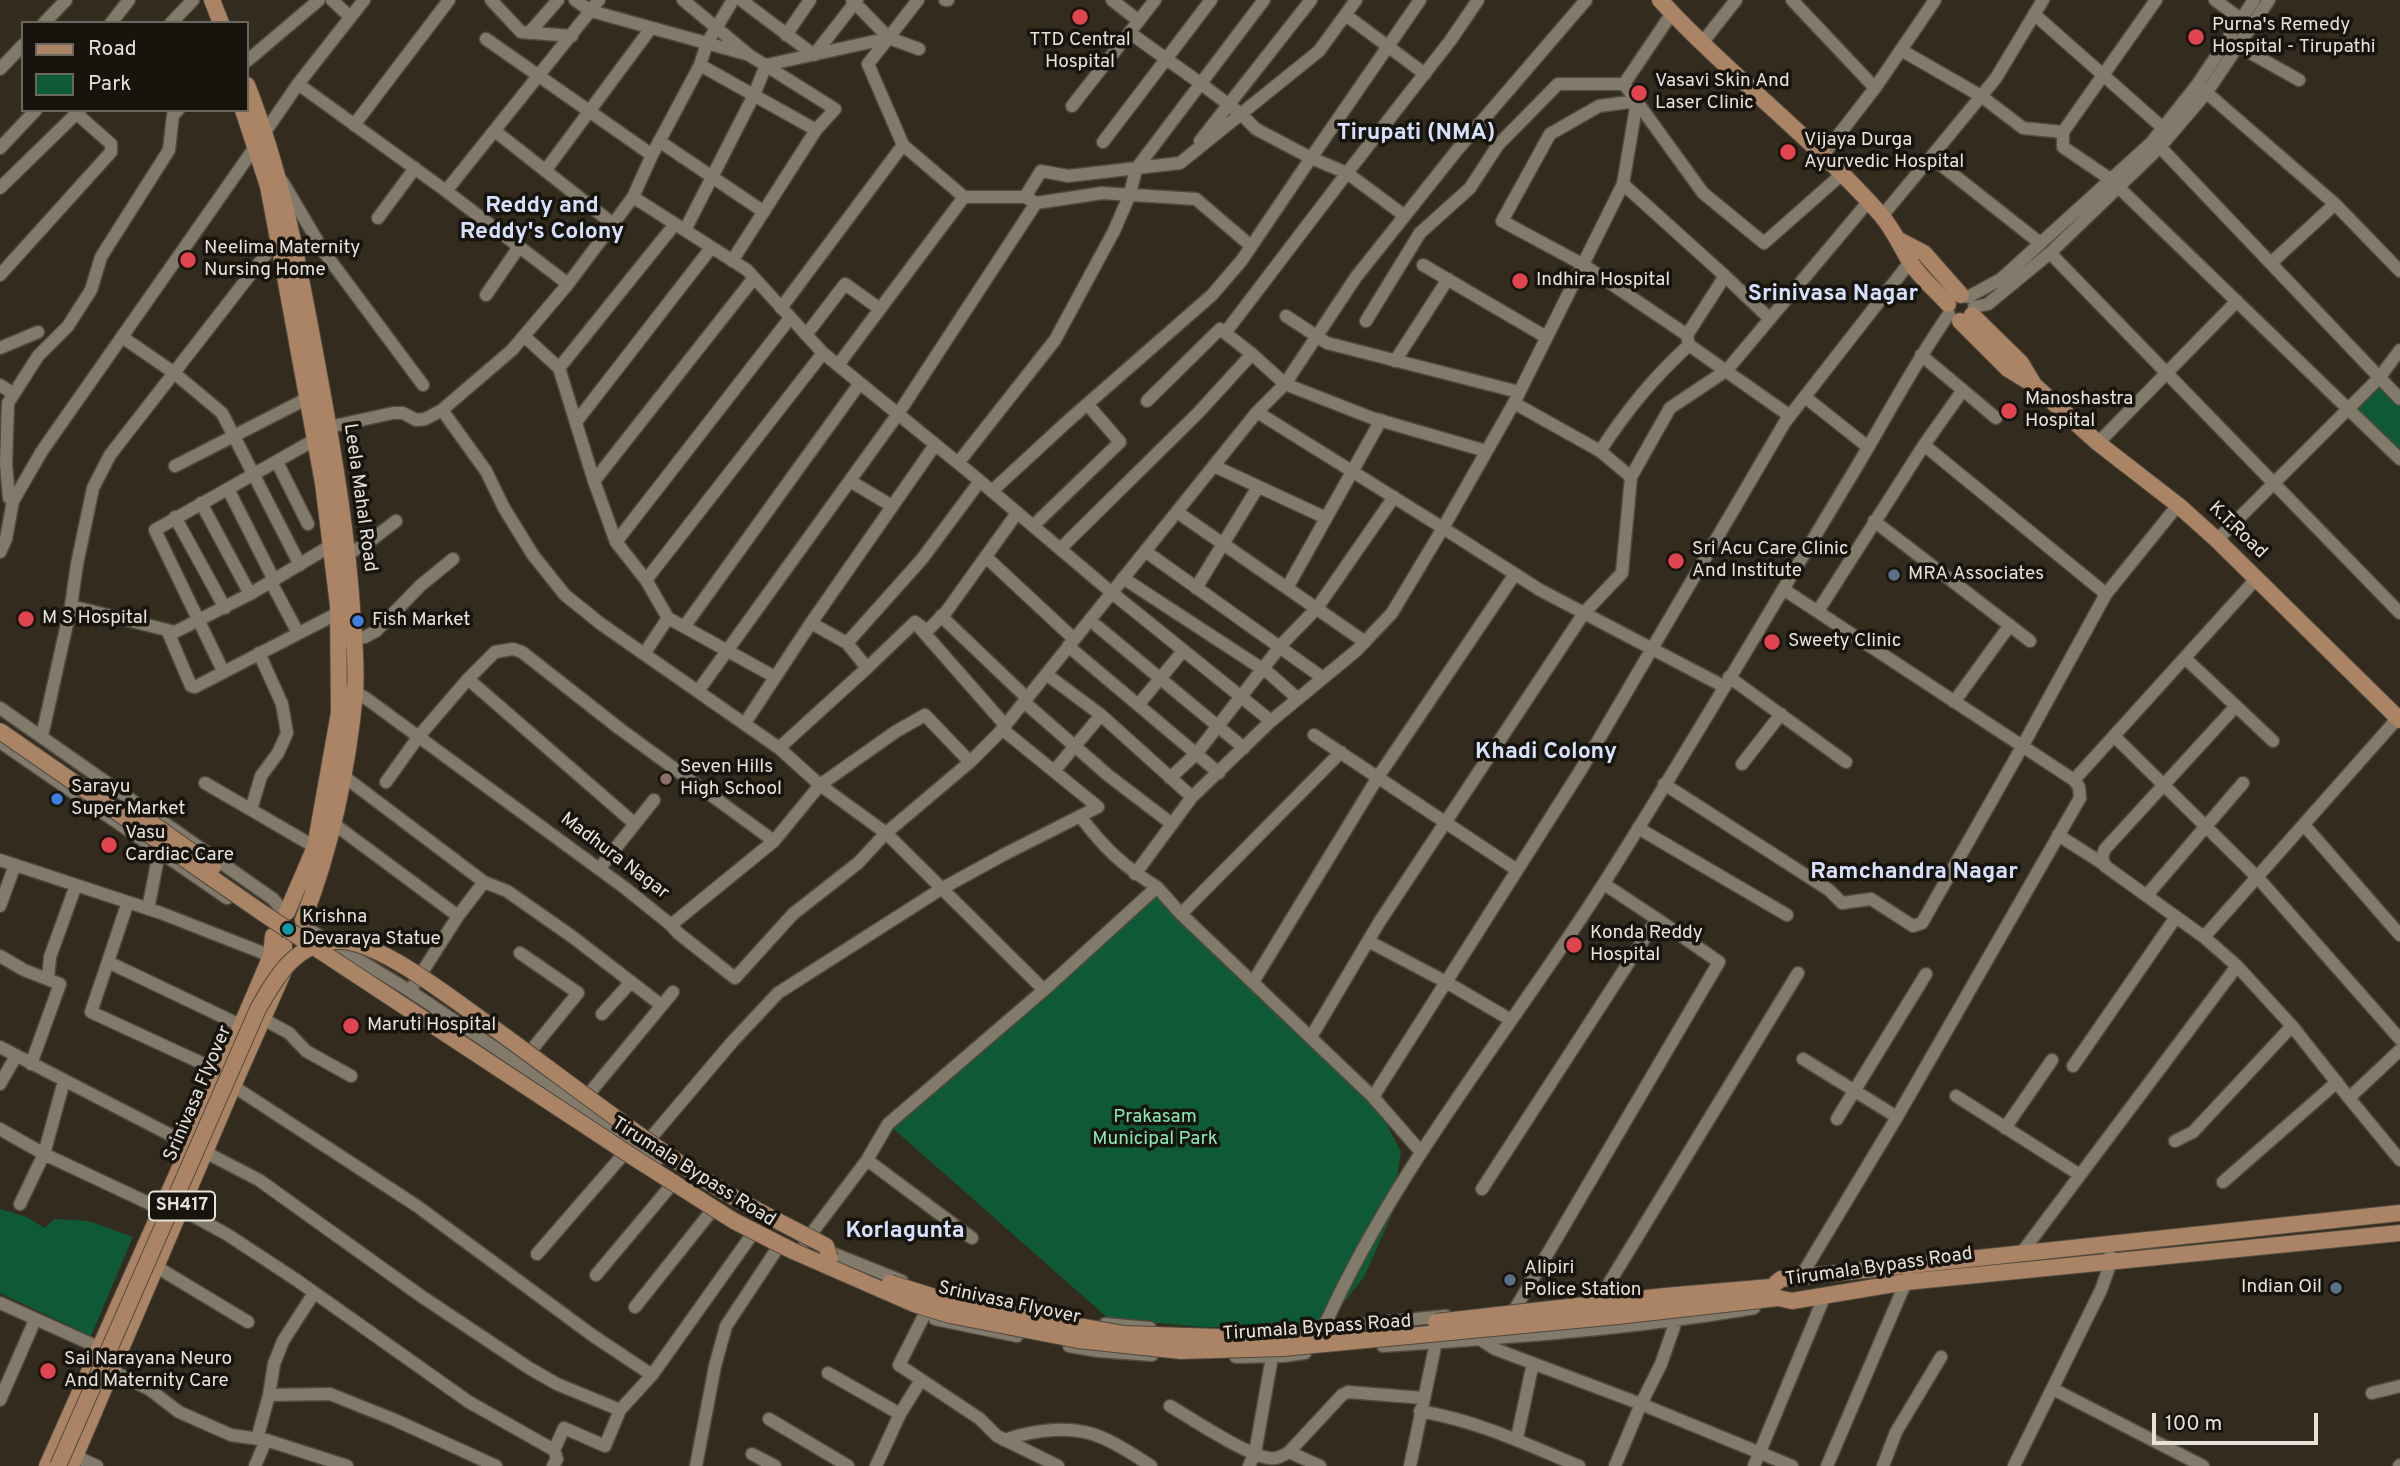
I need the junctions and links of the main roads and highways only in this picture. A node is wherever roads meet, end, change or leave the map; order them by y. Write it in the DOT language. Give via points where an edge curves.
graph roads {
  1 [pos="201,0"];
  2 [pos="212,0"];
  3 [pos="1660,0"];
  4 [pos="209,21"];
  5 [pos="220,21"];
  6 [pos="248,88"];
  7 [pos="244,112"];
  8 [pos="272,176"];
  9 [pos="1899,240"];
  10 [pos="1962,308"];
  11 [pos="319,432"];
  12 [pos="354,694"];
  13 [pos="0,718"];
  14 [pos="2399,719"];
  15 [pos="0,732"];
  16 [pos="285,912"];
  17 [pos="304,923"];
  18 [pos="279,941"];
  19 [pos="197,1149"];
  20 [pos="2400,1213"];
  21 [pos="2400,1233"];
  22 [pos="830,1258"];
  23 [pos="1908,1274"];
  24 [pos="1780,1291"];
  25 [pos="74,1461"];
  26 [pos="47,1466"];
  27 [pos="58,1466"];
  1 -- 4 [label="main road"];
  2 -- 5 [label="main road"];
  3 -- 9 [label="main road, K.T.Road" via="1823,155"];
  6 -- 8 [label="main road, Leela Mahal Road" via="265,132"];
  7 -- 8 [label="main road, Leela Mahal Road" via="255,147"];
  8 -- 11 [label="main road, Leela Mahal Road"];
  8 -- 11 [label="main road, Leela Mahal Road" via="292,323"];
  9 -- 10 [label="main road, K.T.Road" via="1910,262"];
  9 -- 10 [label="main road, K.T.Road" via="1924,253"];
  10 -- 14 [label="main road, K.T.Road" via="2008,369 2178,505"];
  11 -- 12 [label="main road, Leela Mahal Road" via="338,613"];
  11 -- 12 [label="main road, Leela Mahal Road" via="347,554"];
  12 -- 16 [label="main road, Leela Mahal Road" via="339,713 315,847"];
  12 -- 17 [label="main road, Leela Mahal Road" via="334,824"];
  13 -- 22 [label="main road, Srinivasa Flyover, bridge" via="267,905 668,1170"];
  15 -- 24 [label="main road, Srinivasa Flyover, bridge" via="261,912 712,1207 793,1251 914,1304 1078,1340 1181,1351 1283,1348 1618,1316"];
  16 -- 17 [label="main road" via="299,914"];
  16 -- 18 [label="main road, Leela Mahal Road" via="276,918"];
  17 -- 18 [label="main road, Leela Mahal Road" via="304,935"];
  18 -- 19 [label="main road, SH417" via="221,1072"];
  18 -- 19 [label="main road, SH417" via="283,973 233,1086"];
  19 -- 25 [label="main road, SH417" via="181,1209"];
  19 -- 26 [label="main road, SH417" via="161,1209"];
  20 -- 23 [label="main road, Tirumala Bypass Road" via="2020,1255"];
  21 -- 23 [label="main road, Tirumala Bypass Road" via="2111,1262"];
  22 -- 24 [label="main road, Srinivasa Flyover, bridge" via="916,1293 957,1304 1124,1334 1205,1337 1329,1334 1665,1296"];
  22 -- 27 [label="main road, Srinivasa Flyover, bridge" via="826,1246 694,1173 390,958 361,945 338,941 319,945 296,956 277,974 258,1009"];
  23 -- 24 [label="main road, Tirumala Bypass Road" via="1825,1295"];
  23 -- 24 [label="main road, Tirumala Bypass Road" via="1800,1278"];
}
